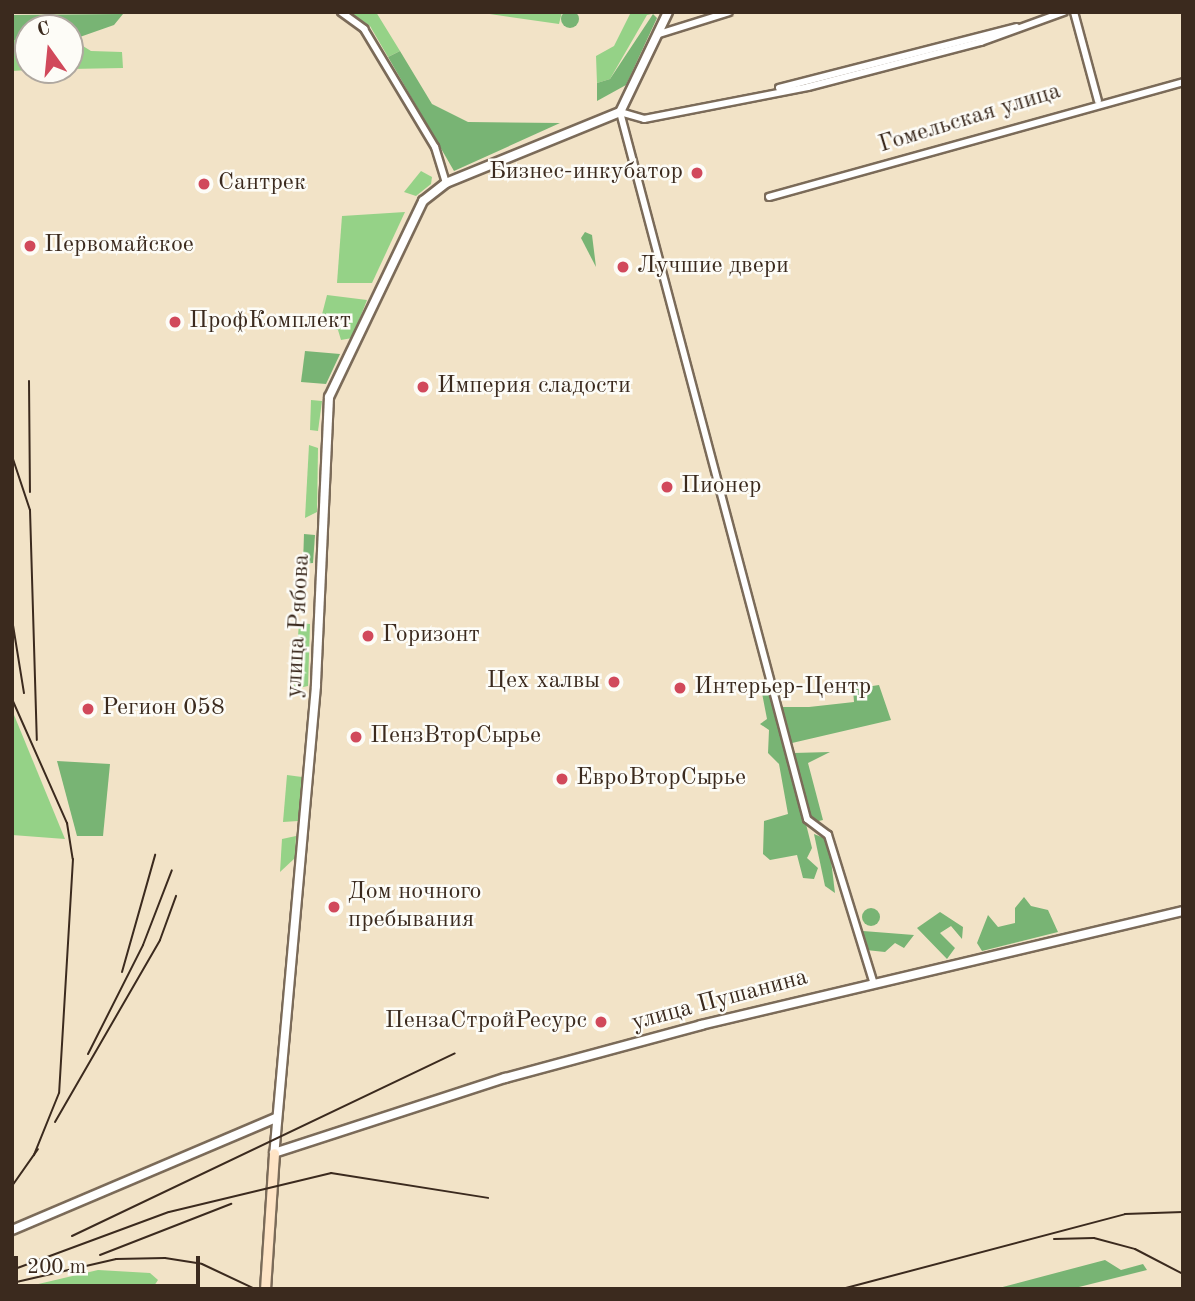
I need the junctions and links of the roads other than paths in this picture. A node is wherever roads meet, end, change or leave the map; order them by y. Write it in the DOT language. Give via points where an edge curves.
graph roads {
  1 [pos="341,12"];
  2 [pos="668,12"];
  3 [pos="729,12"];
  4 [pos="1064,12"];
  5 [pos="1074,12"];
  6 [pos="659,34"];
  7 [pos="1183,82"];
  8 [pos="1098,101"];
  9 [pos="620,112"];
  10 [pos="446,183"];
  11 [pos="769,197"];
  12 [pos="1183,911"];
  13 [pos="873,981"];
  14 [pos="276,1118"];
  15 [pos="274,1153"];
  16 [pos="12,1230"];
  17 [pos="265,1289"];
  1 -- 10 [label="street" via="364,29 435,147"];
  2 -- 6 [label="street"];
  3 -- 6 [label="street"];
  4 -- 9 [label="street" via="754,96 644,119"];
  5 -- 8 [label="street"];
  6 -- 9 [label="street"];
  7 -- 8 [label="street, Гомельская улица"];
  8 -- 11 [label="street, Гомельская улица"];
  9 -- 10 [label="street, улица Рябова"];
  9 -- 13 [label="street" via="807,819 828,835"];
  10 -- 14 [label="street, улица Рябова" via="423,201 329,397 316,686"];
  12 -- 13 [label="street, улица Пушанина"];
  13 -- 15 [label="street, улица Пушанина" via="505,1078"];
  14 -- 15 [label="street, улица Рябова"];
  14 -- 16 [label="street"];
  15 -- 17 [label="main road, улица Рябова"];
}
